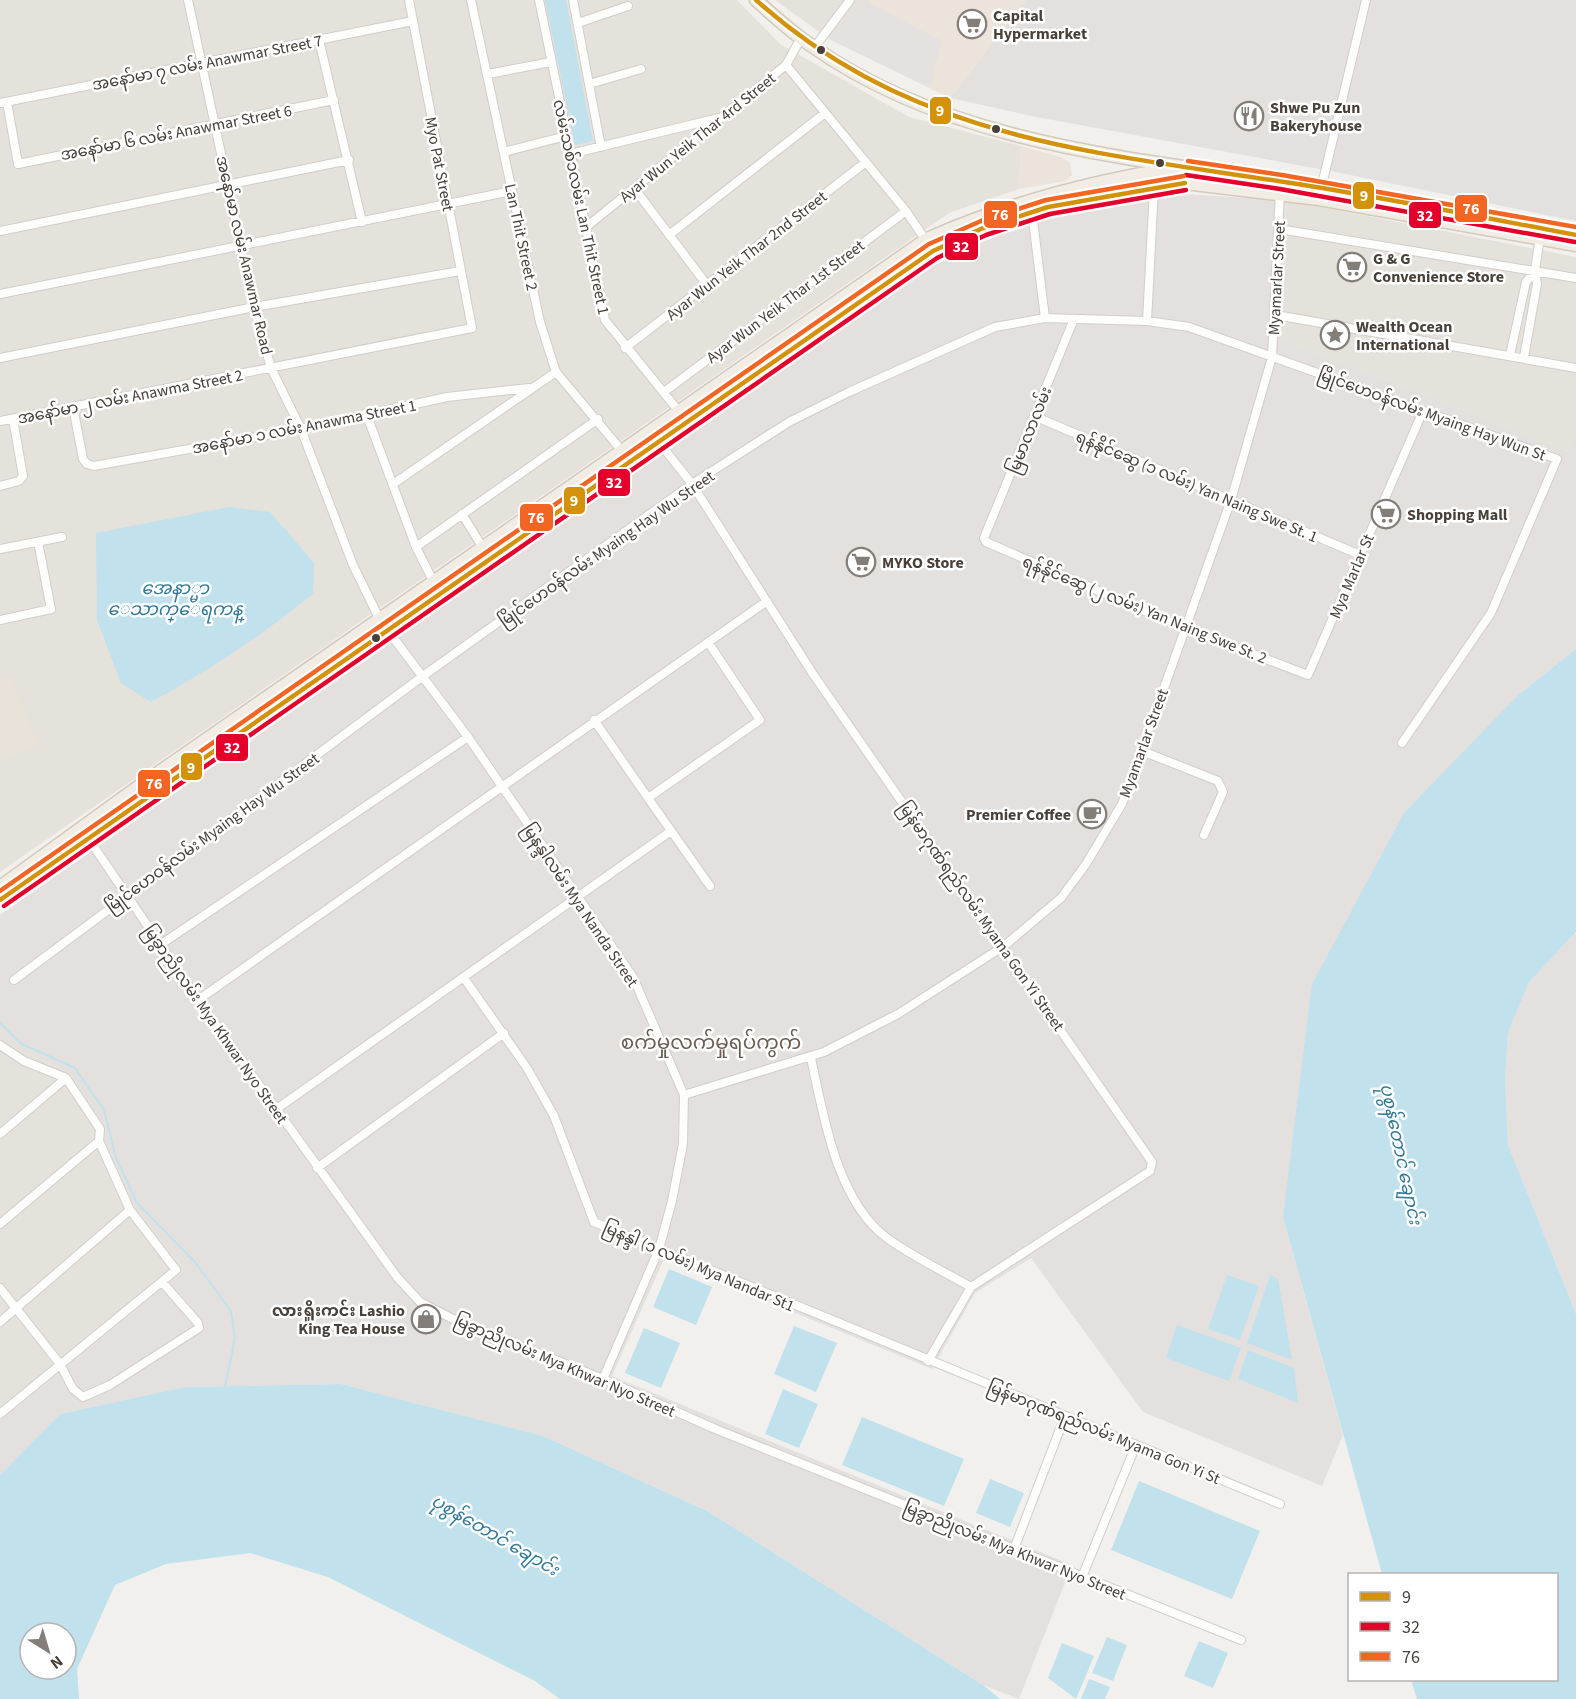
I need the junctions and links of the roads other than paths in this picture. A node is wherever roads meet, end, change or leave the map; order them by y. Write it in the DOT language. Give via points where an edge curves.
graph roads {
  1 [pos="190,0"];
  2 [pos="409,0"];
  3 [pos="471,0"];
  4 [pos="539,0"];
  5 [pos="573,0"];
  6 [pos="756,0"];
  7 [pos="850,0"];
  8 [pos="1366,0"];
  9 [pos="627,6"];
  10 [pos="413,21"];
  11 [pos="578,24"];
  12 [pos="801,38"];
  13 [pos="319,40"];
  14 [pos="814,48"];
  15 [pos="551,62"];
  16 [pos="202,63"];
  17 [pos="786,65"];
  18 [pos="641,69"];
  19 [pos="488,74"];
  20 [pos="589,84"];
  21 [pos="334,100"];
  22 [pos="3,102"];
  23 [pos="825,113"];
  24 [pos="723,117"];
  25 [pos="215,125"];
  26 [pos="566,136"];
  27 [pos="601,147"];
  28 [pos="504,152"];
  29 [pos="570,154"];
  30 [pos="349,160"];
  31 [pos="866,162"];
  32 [pos="1184,168"];
  33 [pos="1185,183"];
  34 [pos="228,185"];
  35 [pos="1280,187"];
  36 [pos="634,188"];
  37 [pos="1154,188"];
  38 [pos="1321,189"];
  39 [pos="512,191"];
  40 [pos="448,205"];
  41 [pos="906,211"];
  42 [pos="1032,212"];
  43 [pos="362,222"];
  44 [pos="585,228"];
  45 [pos="1280,229"];
  46 [pos="0,231"];
  47 [pos="1540,233"];
  48 [pos="669,235"];
  49 [pos="1576,235"];
  50 [pos="927,239"];
  51 [pos="1576,245"];
  52 [pos="241,246"];
  53 [pos="933,251"];
  54 [pos="460,271"];
  55 [pos="1536,271"];
  56 [pos="1576,278"];
  57 [pos="707,285"];
  58 [pos="0,294"];
  59 [pos="254,307"];
  60 [pos="1276,315"];
  61 [pos="1045,318"];
  62 [pos="1074,319"];
  63 [pos="1147,321"];
  64 [pos="472,328"];
  65 [pos="626,348"];
  66 [pos="1510,355"];
  67 [pos="1272,357"];
  68 [pos="1524,357"];
  69 [pos="0,358"];
  70 [pos="271,368"];
  71 [pos="1576,368"];
  72 [pos="556,372"];
  73 [pos="529,388"];
  74 [pos="664,392"];
  75 [pos="73,407"];
  76 [pos="1423,411"];
  77 [pos="678,412"];
  78 [pos="366,413"];
  79 [pos="1034,416"];
  80 [pos="13,419"];
  81 [pos="598,419"];
  82 [pos="0,422"];
  83 [pos="687,423"];
  84 [pos="301,429"];
  85 [pos="650,431"];
  86 [pos="658,442"];
  87 [pos="622,451"];
  88 [pos="393,484"];
  89 [pos="692,484"];
  90 [pos="0,486"];
  91 [pos="1231,500"];
  92 [pos="462,514"];
  93 [pos="62,537"];
  94 [pos="984,540"];
  95 [pos="38,542"];
  96 [pos="416,547"];
  97 [pos="483,548"];
  98 [pos="0,549"];
  99 [pos="1360,555"];
  100 [pos="434,583"];
  101 [pos="767,602"];
  102 [pos="0,620"];
  103 [pos="380,620"];
  104 [pos="1184,628"];
  105 [pos="388,631"];
  106 [pos="708,642"];
  107 [pos="1308,675"];
  108 [pos="423,676"];
  109 [pos="594,720"];
  110 [pos="468,737"];
  111 [pos="1402,743"];
  112 [pos="1142,751"];
  113 [pos="501,786"];
  114 [pos="648,798"];
  115 [pos="671,831"];
  116 [pos="85,833"];
  117 [pos="1204,835"];
  118 [pos="710,886"];
  119 [pos="0,887"];
  120 [pos="126,895"];
  121 [pos="577,896"];
  122 [pos="0,900"];
  123 [pos="160,945"];
  124 [pos="1004,946"];
  125 [pos="464,978"];
  126 [pos="14,980"];
  127 [pos="198,1000"];
  128 [pos="504,1033"];
  129 [pos="0,1045"];
  130 [pos="811,1058"];
  131 [pos="66,1078"];
  132 [pos="684,1095"];
  133 [pos="275,1110"];
  134 [pos="0,1134"];
  135 [pos="99,1141"];
  136 [pos="317,1168"];
  137 [pos="130,1210"];
  138 [pos="0,1224"];
  139 [pos="659,1249"];
  140 [pos="162,1282"];
  141 [pos="971,1287"];
  142 [pos="0,1288"];
  143 [pos="17,1308"];
  144 [pos="0,1322"];
  145 [pos="928,1361"];
  146 [pos="60,1364"];
  147 [pos="603,1379"];
  148 [pos="0,1414"];
  149 [pos="1065,1416"];
  150 [pos="1136,1445"];
  151 [pos="1280,1503"];
  152 [pos="1014,1549"];
  153 [pos="1082,1577"];
  154 [pos="1241,1640"];
  1 -- 16 [label="street, အနော်မာ လမ်း Anawmar Road"];
  2 -- 10 [label="street, Myo Pat Street"];
  3 -- 19 [label="street, Lan Thit Street 2"];
  4 -- 15 [label="street, လမ်းသစ်၁လမ်း Lan Thit Street 1"];
  5 -- 11 [label="street"];
  6 -- 12 [label="main road"];
  7 -- 14 [label="street"];
  8 -- 38 [label="street"];
  9 -- 11 [label="street"];
  10 -- 13 [label="street, အနော်မာ ၇ လမ်း Anawmar Street 7"];
  10 -- 40 [label="street, Myo Pat Street"];
  11 -- 20 [label="street"];
  12 -- 14 [label="main road"];
  12 -- 17 [label="street, Ayar Wun Yeik Thar 4rd Street"];
  13 -- 16 [label="street, အနော်မာ ၇ လမ်း Anawmar Street 7"];
  13 -- 21 [label="street"];
  14 -- 32 [label="main road" via="861,77 984,126 1071,149"];
  15 -- 19 [label="street"];
  15 -- 26 [label="street, လမ်းသစ်၁လမ်း Lan Thit Street 1"];
  16 -- 22 [label="street, အနော်မာ ၇ လမ်း Anawmar Street 7"];
  16 -- 25 [label="street, အနော်မာ လမ်း Anawmar Road"];
  17 -- 23 [label="street"];
  17 -- 24 [label="street, Ayar Wun Yeik Thar 4rd Street"];
  18 -- 20 [label="street"];
  19 -- 28 [label="street, Lan Thit Street 2"];
  20 -- 27 [label="street"];
  21 -- 25 [label="street, အနော်မာ ၆ လမ်း Anawmar Street 6"];
  21 -- 30 [label="street"];
  22 -- 25 [label="street, အနော်မာ ၆ လမ်း Anawmar Street 6" via="18,164"];
  23 -- 31 [label="street"];
  23 -- 48 [label="street"];
  24 -- 27 [label="street"];
  24 -- 36 [label="street, Ayar Wun Yeik Thar 4rd Street"];
  25 -- 34 [label="street, အနော်မာ လမ်း Anawmar Road"];
  26 -- 28 [label="street"];
  26 -- 29 [label="street, လမ်းသစ်၁လမ်း Lan Thit Street 1"];
  27 -- 29 [label="street"];
  28 -- 39 [label="street, Lan Thit Street 2"];
  29 -- 44 [label="street, လမ်းသစ်၁လမ်း Lan Thit Street 1"];
  30 -- 34 [label="street"];
  30 -- 43 [label="street"];
  31 -- 41 [label="street"];
  31 -- 57 [label="street, Ayar Wun Yeik Thar 2nd Street"];
  32 -- 33 [label="main road"];
  32 -- 35 [label="main road"];
  32 -- 50 [label="main road" via="1075,188 980,215"];
  33 -- 35 [label="main road"];
  33 -- 37 [label="main road"];
  34 -- 46 [label="street"];
  34 -- 52 [label="street, အနော်မာ လမ်း Anawmar Road"];
  35 -- 38 [label="main road"];
  35 -- 45 [label="street, Myamarlar Street"];
  35 -- 47 [label="main road"];
  36 -- 44 [label="street, Ayar Wun Yeik Thar 4rd Street"];
  36 -- 48 [label="street"];
  37 -- 42 [label="main road"];
  37 -- 63 [label="street"];
  38 -- 47 [label="main road"];
  39 -- 40 [label="street"];
  39 -- 72 [label="street, Lan Thit Street 2" via="540,322"];
  40 -- 43 [label="street"];
  40 -- 54 [label="street, Myo Pat Street"];
  41 -- 50 [label="street"];
  41 -- 74 [label="street, Ayar Wun Yeik Thar 1st Street"];
  42 -- 53 [label="main road" via="983,228"];
  42 -- 61 [label="street"];
  43 -- 52 [label="street"];
  44 -- 65 [label="street, လမ်းသစ်၁လမ်း Lan Thit Street 1" via="605,320"];
  45 -- 55 [label="street"];
  45 -- 60 [label="street, Myamarlar Street"];
  47 -- 49 [label="main road"];
  47 -- 51 [label="main road"];
  47 -- 55 [label="street"];
  48 -- 57 [label="street"];
  50 -- 53 [label="street"];
  50 -- 77 [label="main road"];
  52 -- 58 [label="street"];
  52 -- 59 [label="street, အနော်မာ လမ်း Anawmar Road"];
  53 -- 83 [label="main road"];
  54 -- 59 [label="street"];
  54 -- 64 [label="street, Myo Pat Street"];
  55 -- 56 [label="street"];
  55 -- 66 [label="street" via="1526,282"];
  55 -- 68 [label="street"];
  57 -- 65 [label="street, Ayar Wun Yeik Thar 2nd Street"];
  59 -- 69 [label="street"];
  59 -- 70 [label="street, အနော်မာ လမ်း Anawmar Road"];
  60 -- 66 [label="street"];
  60 -- 67 [label="street, Myamarlar Street"];
  61 -- 62 [label="street, မြိုင်ဟေဝန်လမ်း Myaing Hay Wu Street"];
  61 -- 89 [label="street, မြိုင်ဟေဝန်လမ်း Myaing Hay Wu Street" via="995,327 849,392 789,422"];
  62 -- 63 [label="street, မြိုင်ဟေဝန်လမ်း Myaing Hay Wu Street"];
  62 -- 79 [label="street, မြမာလာလမ်း"];
  63 -- 67 [label="street, မြိုင်ဟေဝန်လမ်း Myaing Hay Wu Street" via="1189,327"];
  64 -- 70 [label="street, အနော်မာ ၂ လမ်း Anawma Street 2"];
  65 -- 74 [label="street, လမ်းသစ်၁လမ်း Lan Thit Street 1"];
  66 -- 68 [label="street"];
  67 -- 76 [label="street, မြိုင်ဟေဝန်လမ်း Myaing Hay Wun St"];
  67 -- 91 [label="street, Myamarlar Street"];
  68 -- 71 [label="street"];
  70 -- 75 [label="street, အနော်မာ ၂ လမ်း Anawma Street 2"];
  70 -- 84 [label="street, အနော်မာ လမ်း Anawmar Road"];
  72 -- 73 [label="street"];
  72 -- 81 [label="street, Lan Thit Street 2"];
  73 -- 78 [label="street, အနော်မာ ၁ လမ်း Anawma Street 1" via="489,391"];
  73 -- 88 [label="street"];
  74 -- 77 [label="street, လမ်းသစ်၁လမ်း Lan Thit Street 1"];
  75 -- 80 [label="street, အနော်မာ ၂ လမ်း Anawma Street 2"];
  75 -- 84 [label="street, အနော်မာ ၁ လမ်း Anawma Street 1" via="83,459 94,466"];
  76 -- 99 [label="street, Mya Marlar St"];
  76 -- 111 [label="street, မြိုင်ဟေဝန်လမ်း Myaing Hay Wun St" via="1557,459 1491,613"];
  77 -- 83 [label="street, လမ်းသစ်၁လမ်း Lan Thit Street 1"];
  77 -- 85 [label="main road"];
  78 -- 84 [label="street, အနော်မာ ၁ လမ်း Anawma Street 1"];
  78 -- 88 [label="street"];
  79 -- 91 [label="street, ရန်နိုင်ဆွေ (၁ လမ်း) Yan Naing Swe St. 1"];
  79 -- 94 [label="street, မြမာလာလမ်း"];
  80 -- 82 [label="street, အနော်မာ ၂ လမ်း Anawma Street 2"];
  80 -- 90 [label="street" via="23,476"];
  81 -- 87 [label="street, Lan Thit Street 2"];
  81 -- 92 [label="street"];
  83 -- 86 [label="main road"];
  84 -- 103 [label="street, အနော်မာ လမ်း Anawmar Road" via="353,565"];
  85 -- 86 [label="street, မြန်မာဂုဏ်ရည်လမ်း Myama Gon Yi Street"];
  85 -- 87 [label="main road"];
  86 -- 89 [label="street, မြန်မာဂုဏ်ရည်လမ်း Myama Gon Yi Street"];
  86 -- 105 [label="main road"];
  87 -- 97 [label="main road"];
  88 -- 96 [label="street"];
  89 -- 101 [label="street, မြန်မာဂုဏ်ရည်လမ်း Myama Gon Yi Street"];
  89 -- 108 [label="street, မြိုင်ဟေဝန်လမ်း Myaing Hay Wu Street"];
  91 -- 99 [label="street, ရန်နိုင်ဆွေ (၁ လမ်း) Yan Naing Swe St. 1"];
  91 -- 104 [label="street, Myamarlar Street"];
  92 -- 96 [label="street"];
  92 -- 97 [label="street"];
  93 -- 95 [label="street"];
  94 -- 104 [label="street, ရန်နိုင်ဆွေ (၂ လမ်း) Yan Naing Swe St. 2"];
  95 -- 98 [label="street"];
  95 -- 102 [label="street" via="51,609"];
  96 -- 100 [label="street"];
  97 -- 100 [label="main road"];
  99 -- 107 [label="street, Mya Marlar St"];
  100 -- 103 [label="main road"];
  101 -- 106 [label="street"];
  101 -- 124 [label="street, မြန်မာဂုဏ်ရည်လမ်း Myama Gon Yi Street"];
  103 -- 105 [label="street, အနော်မာ လမ်း Anawmar Road"];
  103 -- 116 [label="main road"];
  104 -- 107 [label="street, ရန်နိုင်ဆွေ (၂ လမ်း) Yan Naing Swe St. 2"];
  104 -- 112 [label="street, Myamarlar Street"];
  105 -- 108 [label="street, မြနန္ဒါလမ်း Mya Nanda Street"];
  105 -- 116 [label="main road"];
  106 -- 109 [label="street"];
  106 -- 114 [label="street" via="760,720"];
  108 -- 110 [label="street, မြနန္ဒါလမ်း Mya Nanda Street"];
  108 -- 120 [label="street, မြိုင်ဟေဝန်လမ်း Myaing Hay Wu Street"];
  109 -- 113 [label="street"];
  109 -- 114 [label="street"];
  110 -- 113 [label="street, မြနန္ဒါလမ်း Mya Nanda Street"];
  110 -- 123 [label="street"];
  112 -- 117 [label="street" via="1218,781 1223,792"];
  112 -- 124 [label="street, Myamarlar Street" via="1122,804 1086,864 1061,898"];
  113 -- 121 [label="street, မြနန္ဒါလမ်း Mya Nanda Street"];
  113 -- 127 [label="street"];
  114 -- 115 [label="street"];
  115 -- 118 [label="street"];
  115 -- 121 [label="street"];
  116 -- 119 [label="main road"];
  116 -- 120 [label="street, မြခွာညိုလမ်း Mya Khwar Nyo Street"];
  116 -- 122 [label="main road"];
  120 -- 123 [label="street, မြခွာညိုလမ်း Mya Khwar Nyo Street"];
  120 -- 126 [label="street, မြိုင်ဟေဝန်လမ်း Myaing Hay Wu Street"];
  121 -- 125 [label="street"];
  121 -- 132 [label="street, မြနန္ဒါလမ်း Mya Nanda Street" via="633,977"];
  123 -- 127 [label="street, မြခွာညိုလမ်း Mya Khwar Nyo Street"];
  124 -- 130 [label="street, Myamarlar Street" via="898,1014"];
  124 -- 141 [label="street, မြန်မာဂုဏ်ရည်လမ်း Myama Gon Yi Street" via="1152,1162 1150,1171"];
  125 -- 128 [label="street, မြနန္ဒါ (၁ လမ်း) Mya Nandar St1"];
  125 -- 133 [label="street"];
  127 -- 133 [label="street, မြခွာညိုလမ်း Mya Khwar Nyo Street"];
  128 -- 136 [label="street"];
  128 -- 139 [label="street, မြနန္ဒါ (၁ လမ်း) Mya Nandar St1" via="554,1116 594,1222"];
  129 -- 131 [label="street" via="24,1061"];
  130 -- 132 [label="street, Myamarlar Street"];
  130 -- 141 [label="street" via="838,1167 860,1208 885,1237"];
  131 -- 134 [label="street"];
  131 -- 135 [label="street" via="100,1129"];
  132 -- 139 [label="street, မြနန္ဒါလမ်း Mya Nanda Street" via="683,1144"];
  133 -- 136 [label="street, မြခွာညိုလမ်း Mya Khwar Nyo Street"];
  135 -- 137 [label="street"];
  135 -- 138 [label="street"];
  136 -- 147 [label="street, မြခွာညိုလမ်း Mya Khwar Nyo Street" via="397,1278 420,1302"];
  137 -- 140 [label="street" via="176,1270"];
  137 -- 143 [label="street"];
  139 -- 145 [label="street, မြနန္ဒါ (၁ လမ်း) Mya Nandar St1"];
  139 -- 147 [label="street, မြနန္ဒါလမ်း Mya Nanda Street"];
  140 -- 146 [label="street"];
  140 -- 146 [label="street" via="198,1323 196,1331 110,1385 83,1397 73,1389"];
  141 -- 145 [label="street"];
  142 -- 143 [label="street"];
  143 -- 144 [label="street"];
  143 -- 146 [label="street"];
  145 -- 149 [label="street, မြန်မာဂုဏ်ရည်လမ်း Myama Gon Yi St"];
  146 -- 148 [label="street"];
  147 -- 152 [label="street, မြခွာညိုလမ်း Mya Khwar Nyo Street" via="713,1428"];
  149 -- 150 [label="street, မြန်မာဂုဏ်ရည်လမ်း Myama Gon Yi St"];
  149 -- 152 [label="street"];
  150 -- 151 [label="street, မြန်မာဂုဏ်ရည်လမ်း Myama Gon Yi St"];
  150 -- 153 [label="street"];
  152 -- 153 [label="street, မြခွာညိုလမ်း Mya Khwar Nyo Street"];
  153 -- 154 [label="street, မြခွာညိုလမ်း Mya Khwar Nyo Street"];
}
